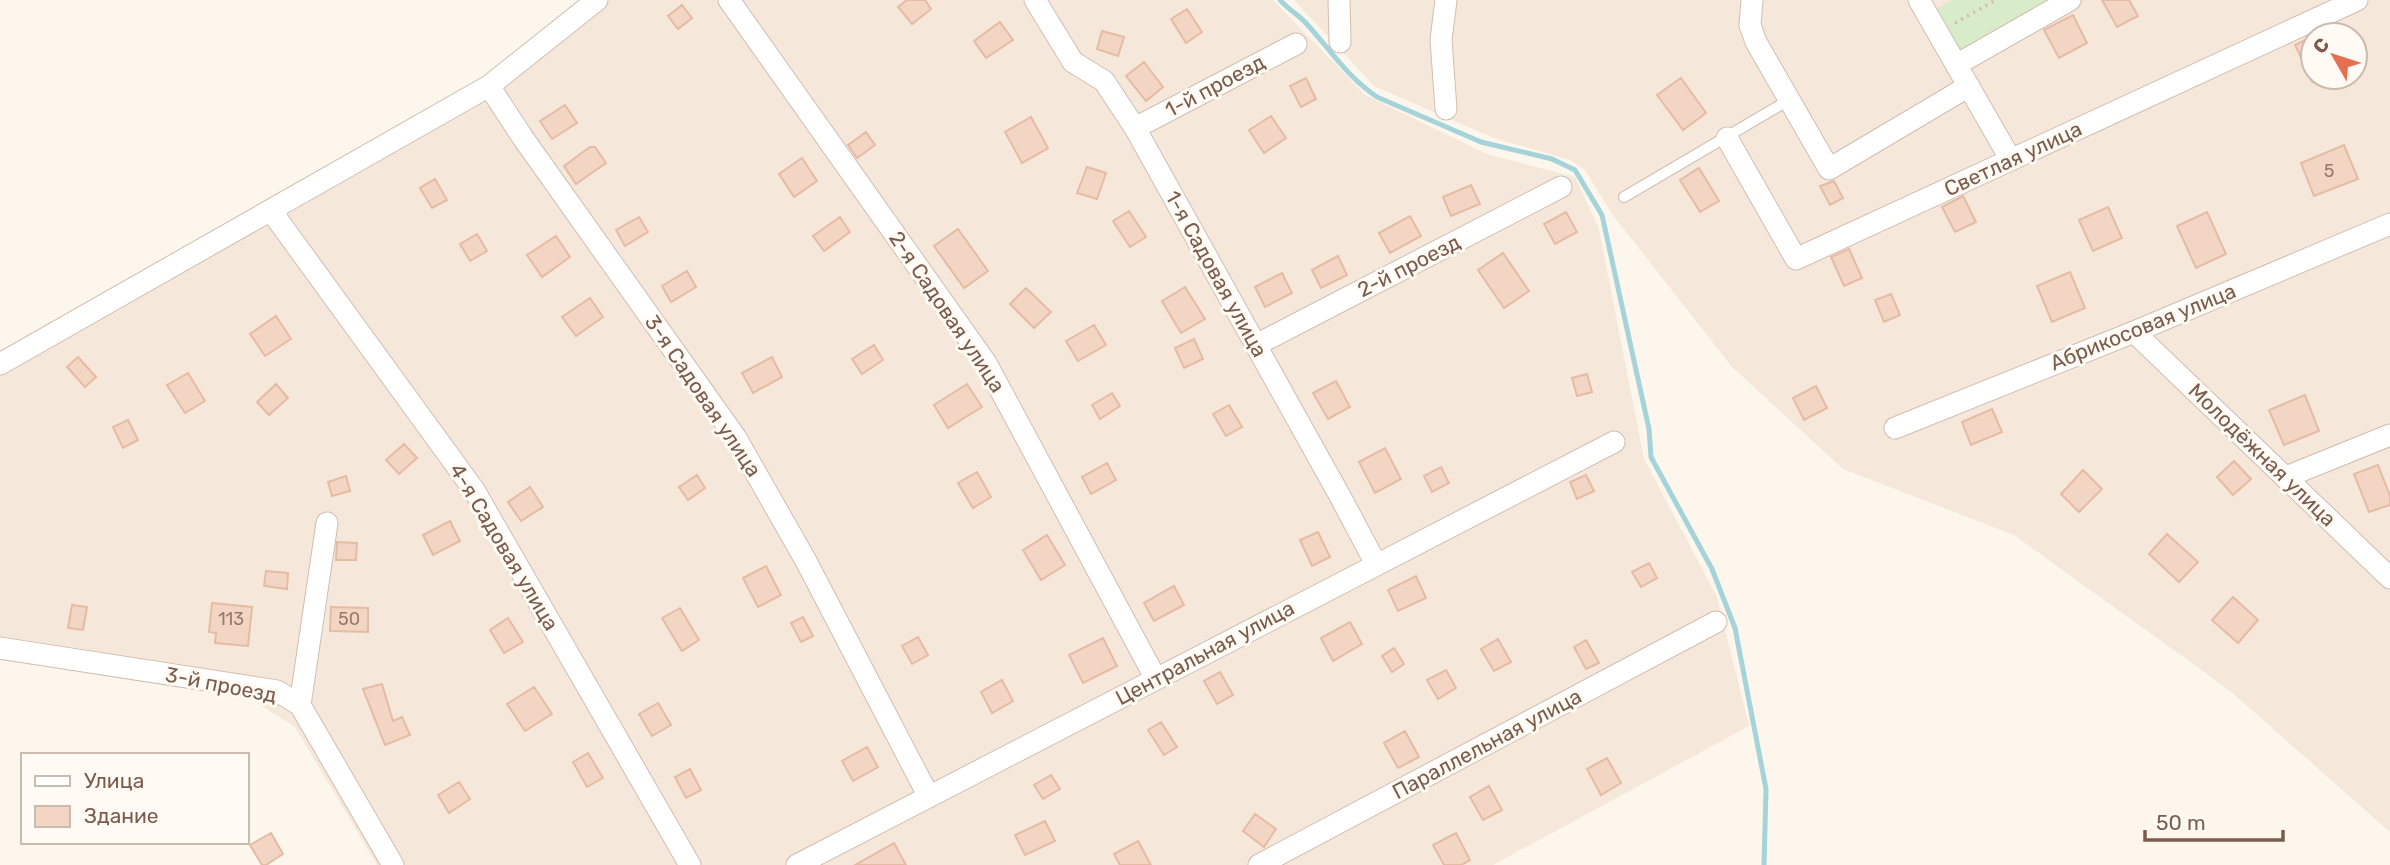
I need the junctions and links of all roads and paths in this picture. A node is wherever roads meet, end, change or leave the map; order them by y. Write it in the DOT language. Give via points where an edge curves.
graph roads {
  1 [pos="597,0"];
  2 [pos="729,0"];
  3 [pos="1035,0"];
  4 [pos="1339,0"];
  5 [pos="1446,0"];
  6 [pos="1751,0"];
  7 [pos="1919,0"];
  8 [pos="1996,0"];
  9 [pos="2070,0"];
  10 [pos="2357,0"];
  11 [pos="1938,33"];
  12 [pos="1340,42"];
  13 [pos="1296,44"];
  14 [pos="1956,65"];
  15 [pos="489,86"];
  16 [pos="1969,86"];
  17 [pos="1789,100"];
  18 [pos="1446,110"];
  19 [pos="1135,128"];
  20 [pos="1727,138"];
  21 [pos="2011,160"];
  22 [pos="1561,187"];
  23 [pos="1624,198"];
  24 [pos="276,208"];
  25 [pos="2390,224"];
  26 [pos="2134,332"];
  27 [pos="1256,345"];
  28 [pos="0,363"];
  29 [pos="1895,428"];
  30 [pos="2390,435"];
  31 [pos="1614,442"];
  32 [pos="2287,477"];
  33 [pos="327,523"];
  34 [pos="1376,564"];
  35 [pos="2390,578"];
  36 [pos="1716,622"];
  37 [pos="0,648"];
  38 [pos="1156,679"];
  39 [pos="300,705"];
  40 [pos="929,797"];
  41 [pos="393,865"];
  42 [pos="690,865"];
  43 [pos="797,865"];
  44 [pos="1259,865"];
  1 -- 15 [label="street"];
  2 -- 38 [label="street, 2-я Садовая улица" via="986,363"];
  3 -- 19 [label="street, 1-я Садовая улица" via="1073,62 1104,81"];
  4 -- 12 [label="street"];
  5 -- 18 [label="street" via="1441,40"];
  6 -- 17 [label="street" via="1750,25 1756,42"];
  7 -- 11 [label="street"];
  8 -- 11 [label="path"];
  9 -- 14 [label="street"];
  10 -- 21 [label="street, Светлая улица"];
  11 -- 14 [label="street"];
  13 -- 19 [label="street, 1-й проезд"];
  14 -- 16 [label="street"];
  15 -- 24 [label="street"];
  15 -- 40 [label="street, 3-я Садовая улица" via="736,438"];
  16 -- 17 [label="street" via="1829,169"];
  16 -- 21 [label="street"];
  17 -- 20 [label="lane"];
  19 -- 27 [label="street, 1-я Садовая улица"];
  20 -- 21 [label="street, Светлая улица" via="1796,259"];
  20 -- 23 [label="lane"];
  22 -- 27 [label="street, 2-й проезд"];
  24 -- 28 [label="street"];
  24 -- 42 [label="street, 4-я Садовая улица" via="277,219 474,490"];
  25 -- 26 [label="street, Абрикосовая улица"];
  26 -- 29 [label="street, Абрикосовая улица"];
  26 -- 32 [label="street, Молодёжная улица"];
  27 -- 34 [label="street, 1-я Садовая улица"];
  30 -- 32 [label="street"];
  31 -- 34 [label="street, Центральная улица"];
  32 -- 35 [label="street, Молодёжная улица"];
  33 -- 39 [label="street"];
  34 -- 38 [label="street, Центральная улица"];
  36 -- 44 [label="street, Параллельная улица"];
  37 -- 39 [label="street, 3-й проезд" via="277,691"];
  38 -- 40 [label="street, Центральная улица"];
  39 -- 41 [label="street, 3-й проезд"];
  40 -- 43 [label="street, Центральная улица"];
}
